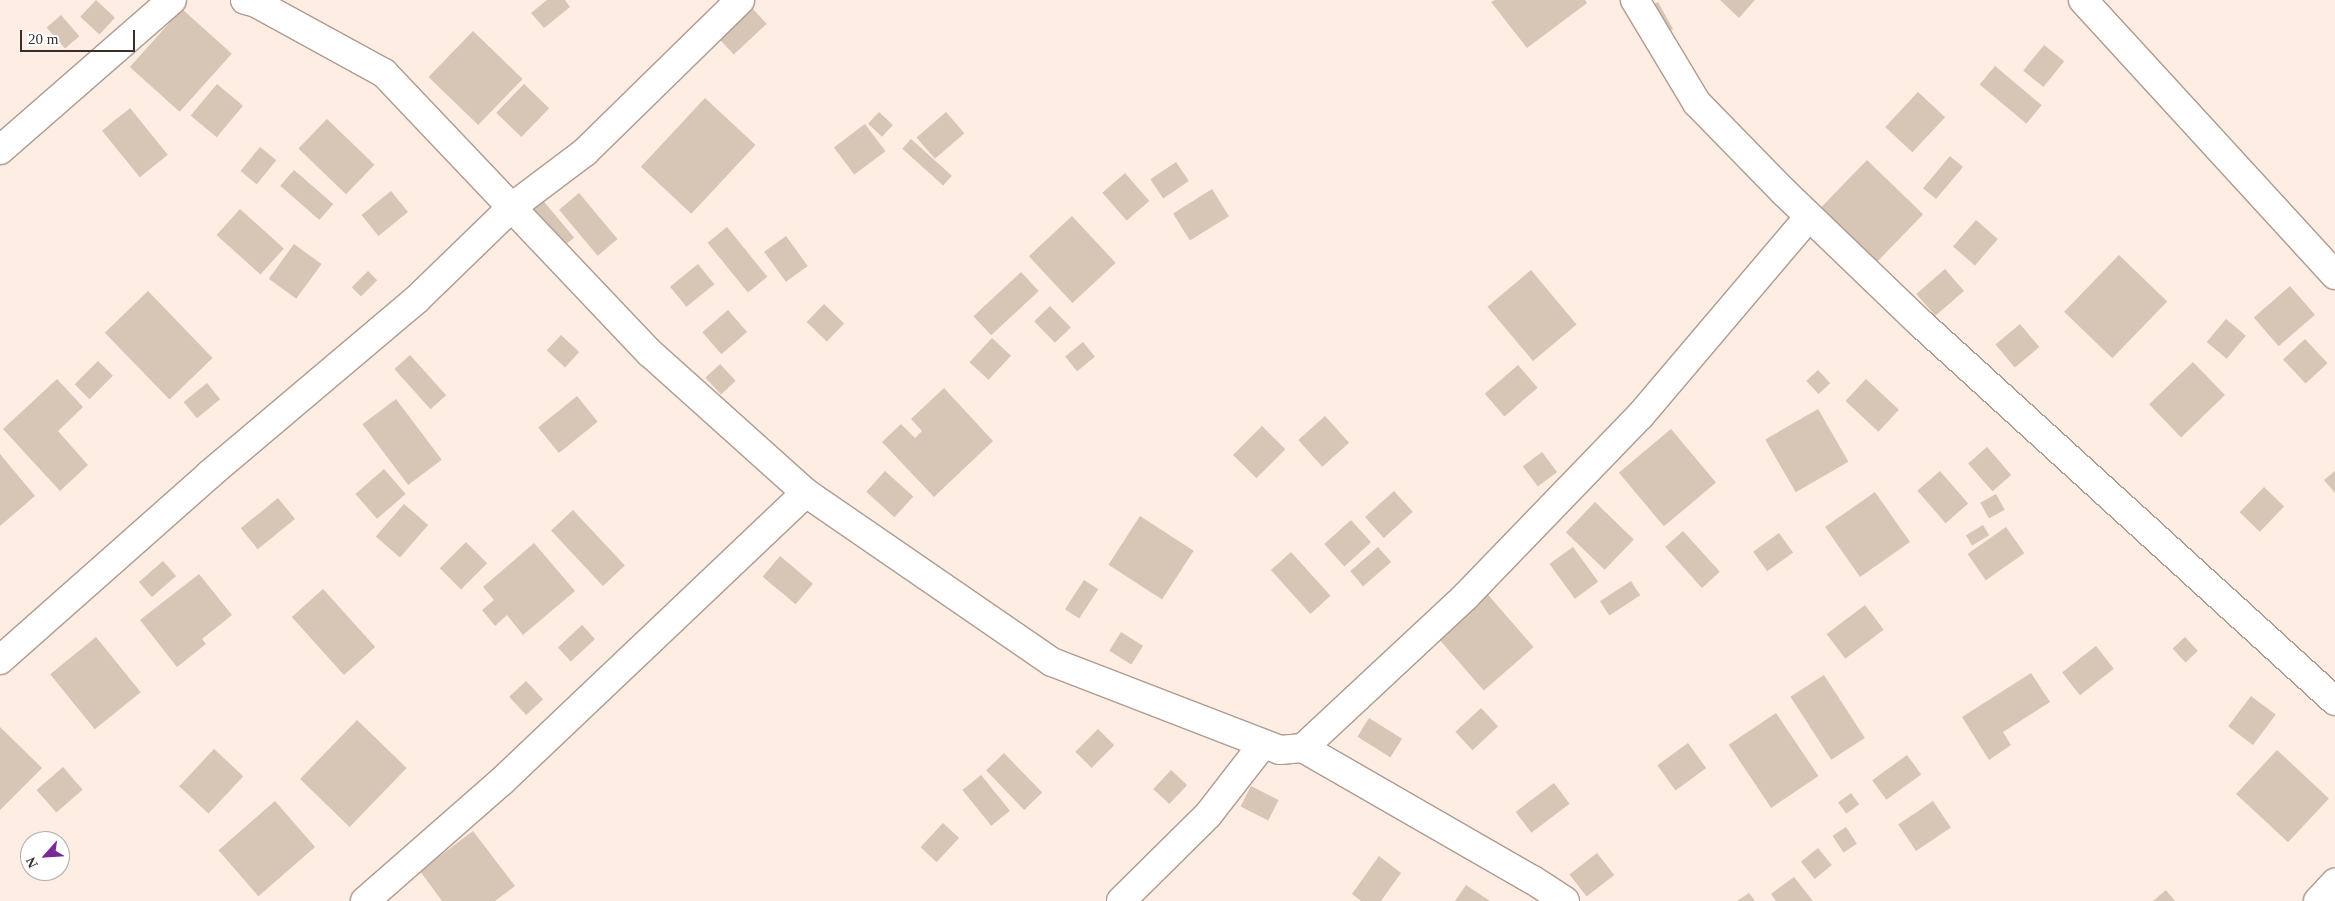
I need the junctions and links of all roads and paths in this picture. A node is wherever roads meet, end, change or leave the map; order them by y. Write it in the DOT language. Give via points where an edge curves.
graph roads {
  1 [pos="172,0"];
  2 [pos="740,0"];
  3 [pos="1635,0"];
  4 [pos="2084,0"];
  5 [pos="253,1"];
  6 [pos="0,150"];
  7 [pos="512,207"];
  8 [pos="1809,217"];
  9 [pos="2335,275"];
  10 [pos="806,493"];
  11 [pos="0,660"];
  12 [pos="2335,701"];
  13 [pos="1263,744"];
  14 [pos="1303,748"];
  15 [pos="2335,883"];
  16 [pos="365,901"];
  17 [pos="1121,901"];
  18 [pos="1565,901"];
  19 [pos="2318,901"];
  1 -- 6 [label="street"];
  2 -- 7 [label="street" via="585,152"];
  3 -- 8 [label="street" via="1697,103"];
  4 -- 9 [label="street"];
  5 -- 7 [label="street" via="384,73"];
  7 -- 10 [label="street" via="650,353"];
  7 -- 11 [label="street" via="416,300 210,474"];
  8 -- 12 [label="street" via="1918,321"];
  8 -- 14 [label="street" via="1640,416 1466,596"];
  10 -- 13 [label="street" via="1052,662"];
  10 -- 16 [label="street" via="501,782"];
  13 -- 14 [label="street" via="1280,750"];
  13 -- 17 [label="street" via="1208,815"];
  14 -- 18 [label="street"];
  15 -- 19 [label="street"];
}
